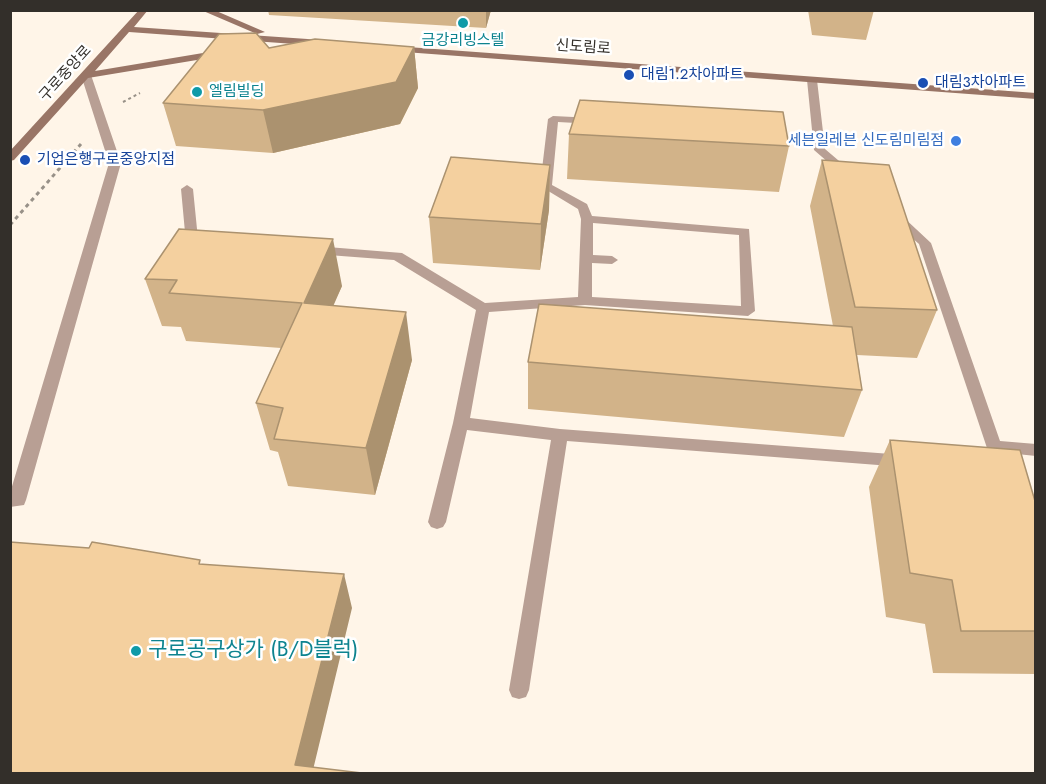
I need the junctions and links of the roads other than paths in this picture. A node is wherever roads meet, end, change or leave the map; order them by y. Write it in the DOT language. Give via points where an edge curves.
graph roads {
  1 [pos="144,10"];
  2 [pos="205,10"];
  3 [pos="128,29"];
  4 [pos="298,42"];
  5 [pos="333,44"];
  6 [pos="253,48"];
  7 [pos="379,48"];
  8 [pos="231,51"];
  9 [pos="86,75"];
  10 [pos="812,80"];
  11 [pos="1035,96"];
  12 [pos="611,121"];
  13 [pos="10,158"];
  14 [pos="855,181"];
  15 [pos="187,189"];
  16 [pos="890,212"];
  17 [pos="587,219"];
  18 [pos="215,244"];
  19 [pos="306,250"];
  20 [pos="585,258"];
  21 [pos="612,260"];
  22 [pos="585,301"];
  23 [pos="483,308"];
  24 [pos="461,423"];
  25 [pos="560,435"];
  26 [pos="1035,450"];
  27 [pos="914,457"];
  28 [pos="10,500"];
  29 [pos="437,522"];
  30 [pos="519,690"];
  1 -- 3 [label="street, 구로중앙로"];
  2 -- 4 [label="street" via="238,25"];
  3 -- 4 [label="street"];
  3 -- 9 [label="street, 구로중앙로"];
  4 -- 5 [label="street"];
  4 -- 6 [label="street"];
  7 -- 10 [label="street, 신도림로"];
  8 -- 9 [label="street"];
  9 -- 13 [label="street, 구로중앙로"];
  9 -- 28 [label="lane" via="115,163 18,500"];
  10 -- 11 [label="street, 신도림로"];
  10 -- 14 [label="lane" via="820,150"];
  12 -- 17 [label="lane" via="553,119 546,186 583,207"];
  15 -- 18 [label="lane" via="192,243"];
  16 -- 26 [label="lane" via="925,243 988,447"];
  17 -- 20 [label="lane"];
  17 -- 22 [label="lane" via="745,232 748,311"];
  19 -- 23 [label="lane" via="397,256"];
  20 -- 21 [label="lane"];
  20 -- 22 [label="lane"];
  22 -- 23 [label="lane"];
  23 -- 24 [label="lane"];
  24 -- 25 [label="lane"];
  24 -- 29 [label="lane"];
  25 -- 27 [label="lane" via="891,460"];
  25 -- 30 [label="lane"];
}
